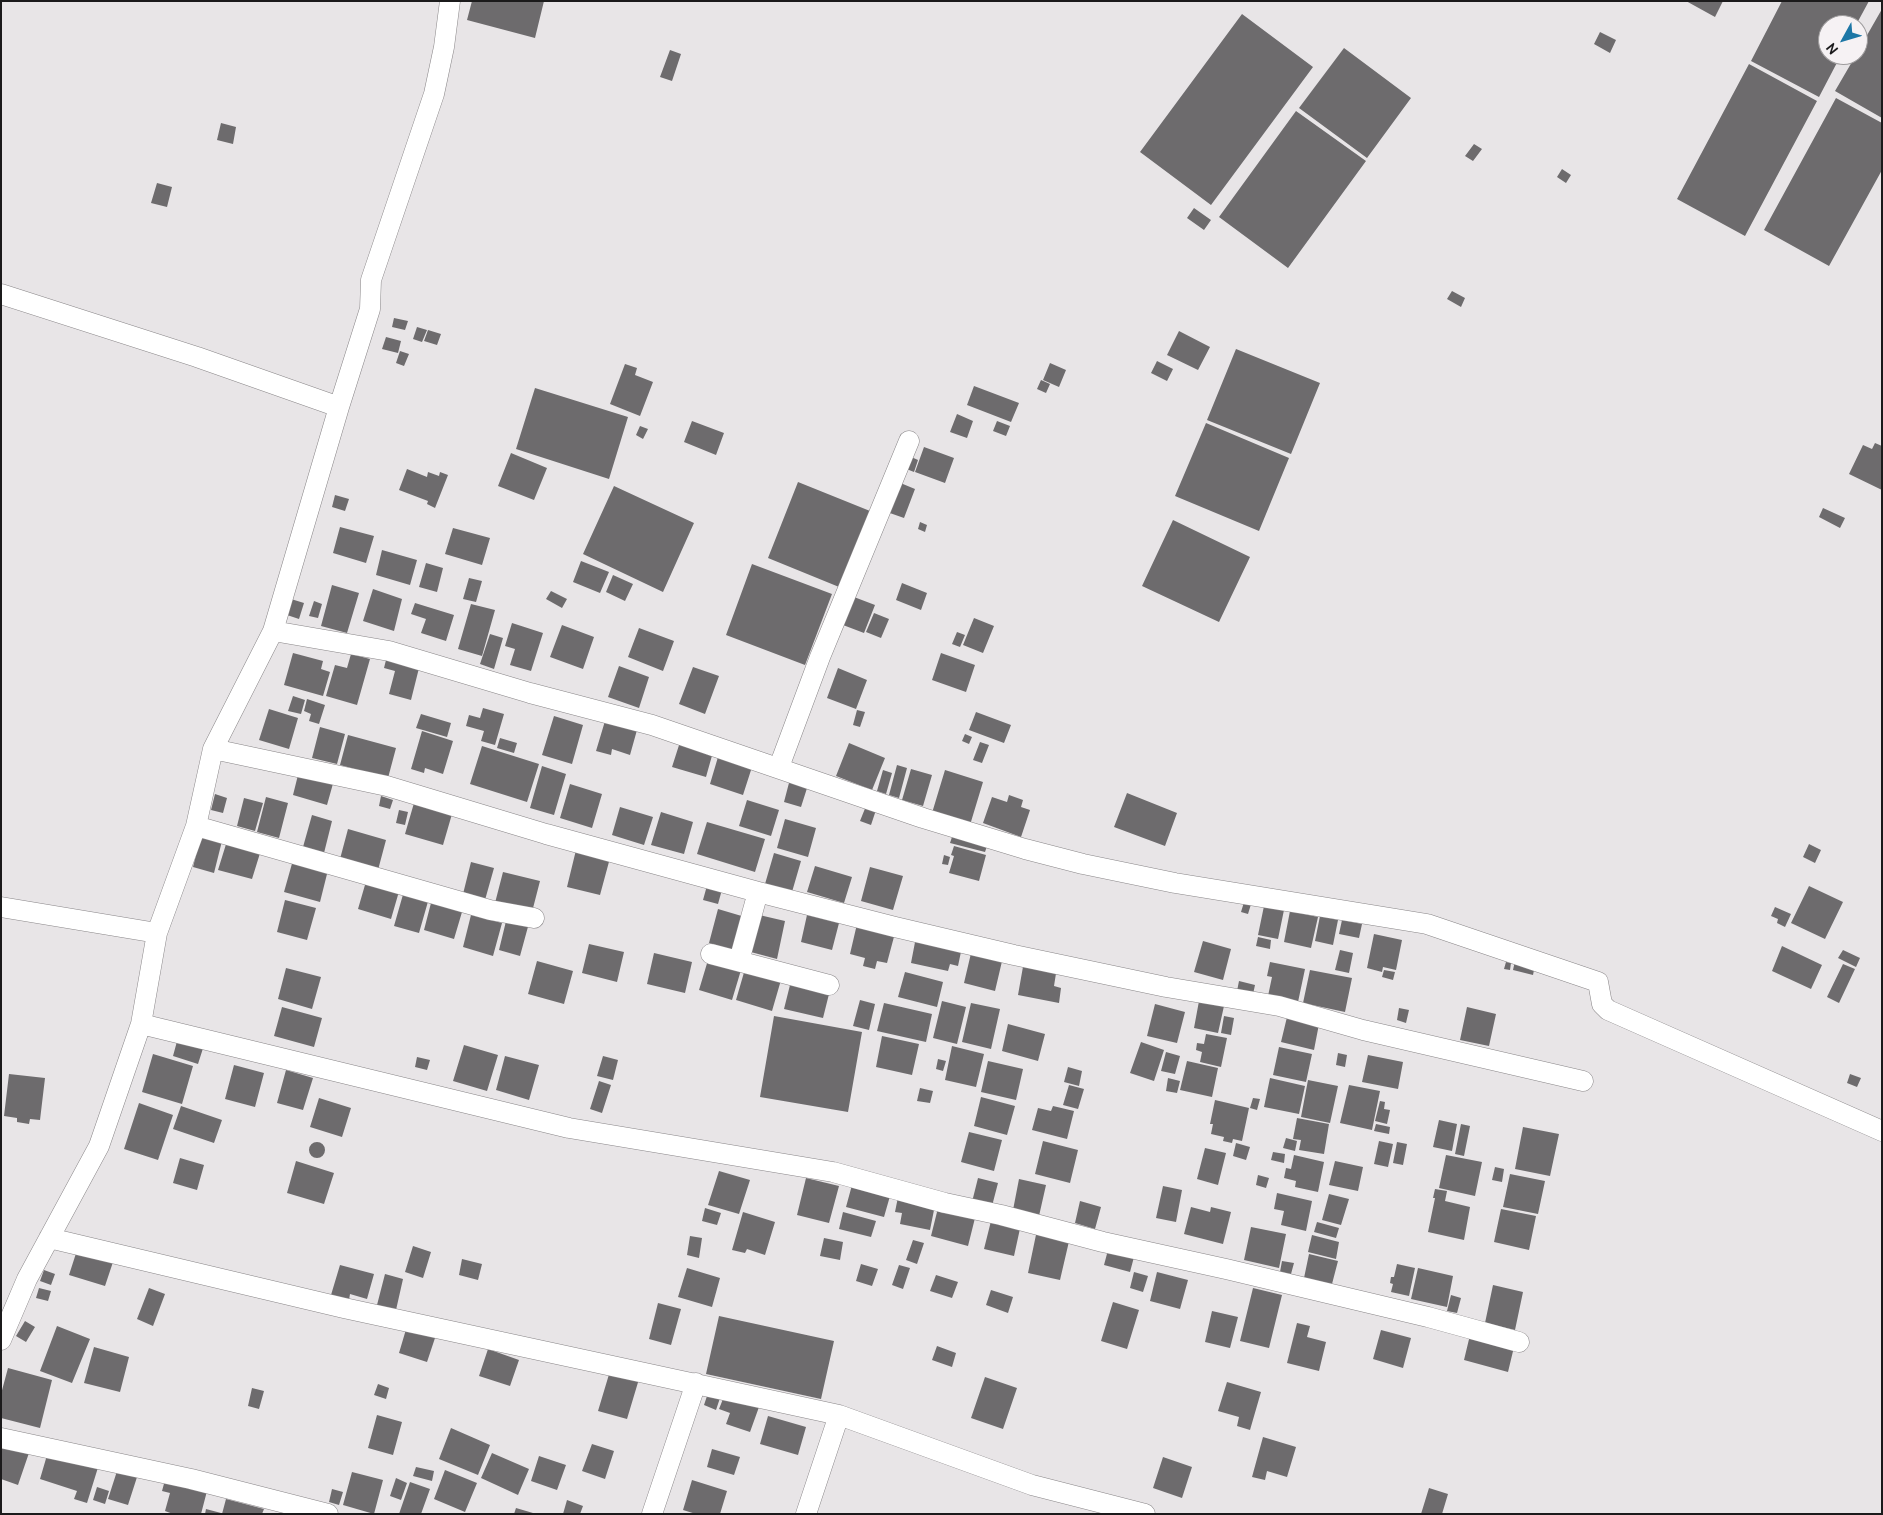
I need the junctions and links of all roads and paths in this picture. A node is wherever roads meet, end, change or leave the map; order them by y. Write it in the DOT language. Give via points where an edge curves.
graph roads {
  1 [pos="450,1"];
  2 [pos="1,294"];
  3 [pos="339,406"];
  4 [pos="909,441"];
  5 [pos="274,631"];
  6 [pos="213,750"];
  7 [pos="779,767"];
  8 [pos="196,826"];
  9 [pos="758,892"];
  10 [pos="1,908"];
  11 [pos="534,918"];
  12 [pos="157,933"];
  13 [pos="711,954"];
  14 [pos="739,961"];
  15 [pos="829,985"];
  16 [pos="141,1024"];
  17 [pos="1583,1081"];
  18 [pos="1882,1131"];
  19 [pos="49,1238"];
  20 [pos="1,1340"];
  21 [pos="1519,1342"];
  22 [pos="696,1383"];
  23 [pos="839,1415"];
  24 [pos="1,1438"];
  25 [pos="328,1514"];
  26 [pos="652,1514"];
  27 [pos="806,1514"];
  28 [pos="1145,1514"];
  1 -- 3 [label="street" via="434,94 370,280 370,309"];
  2 -- 3 [label="street"];
  3 -- 5 [label="street"];
  4 -- 7 [label="street" via="820,657"];
  5 -- 6 [label="street"];
  5 -- 7 [label="street" via="389,651 652,725"];
  6 -- 8 [label="street"];
  6 -- 9 [label="street" via="387,786"];
  7 -- 18 [label="street" via="923,818 1083,864 1240,894 1427,924 1598,982 1602,1004 1608,1010"];
  8 -- 11 [label="street" via="490,910"];
  8 -- 12 [label="street"];
  9 -- 14 [label="street"];
  9 -- 17 [label="street" via="1014,955 1166,987 1279,1006 1363,1030"];
  10 -- 12 [label="street"];
  12 -- 16 [label="street"];
  13 -- 14 [label="street"];
  14 -- 15 [label="street"];
  16 -- 19 [label="street" via="99,1146"];
  16 -- 21 [label="street" via="569,1128 833,1172 945,1203 1428,1317"];
  19 -- 20 [label="street"];
  19 -- 22 [label="street" via="334,1306"];
  22 -- 23 [label="street"];
  22 -- 26 [label="street"];
  23 -- 27 [label="street"];
  23 -- 28 [label="street" via="1032,1485"];
  24 -- 25 [label="street"];
}
